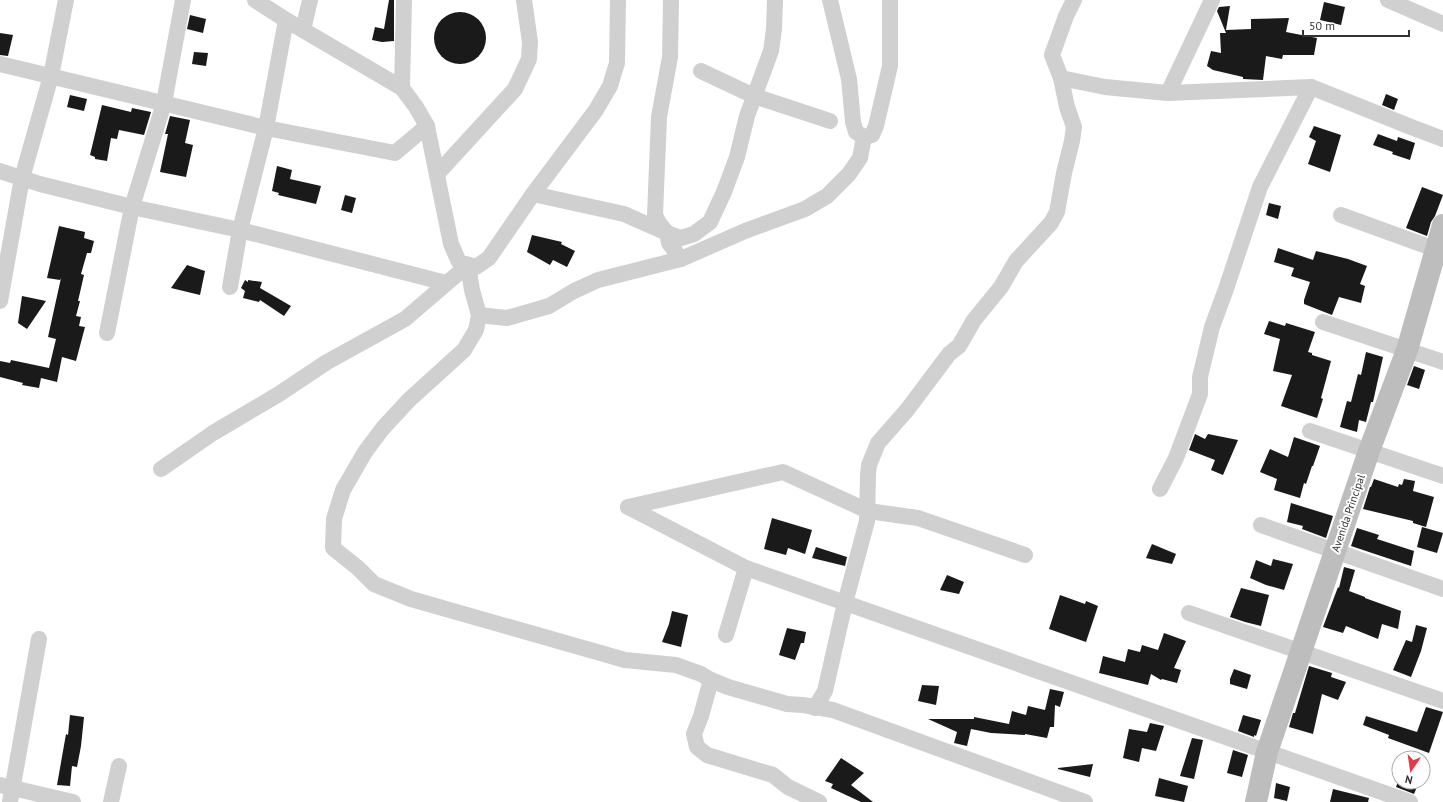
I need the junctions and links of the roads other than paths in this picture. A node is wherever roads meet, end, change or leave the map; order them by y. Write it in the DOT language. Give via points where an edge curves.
graph roads {
  1 [pos="66,0"];
  2 [pos="183,0"];
  3 [pos="255,0"];
  4 [pos="310,0"];
  5 [pos="404,0"];
  6 [pos="524,0"];
  7 [pos="618,0"];
  8 [pos="671,0"];
  9 [pos="775,0"];
  10 [pos="830,0"];
  11 [pos="890,0"];
  12 [pos="1074,0"];
  13 [pos="1212,0"];
  14 [pos="1388,0"];
  15 [pos="286,20"];
  16 [pos="1443,24"];
  17 [pos="303,30"];
  18 [pos="0,64"];
  19 [pos="701,71"];
  20 [pos="51,76"];
  21 [pos="1061,78"];
  22 [pos="1311,87"];
  23 [pos="402,88"];
  24 [pos="1168,93"];
  25 [pos="754,96"];
  26 [pos="164,103"];
  27 [pos="830,121"];
  28 [pos="428,126"];
  29 [pos="266,128"];
  30 [pos="864,137"];
  31 [pos="1443,139"];
  32 [pos="0,171"];
  33 [pos="437,174"];
  34 [pos="22,178"];
  35 [pos="533,194"];
  36 [pos="132,207"];
  37 [pos="1341,215"];
  38 [pos="1443,225"];
  39 [pos="240,230"];
  40 [pos="667,233"];
  41 [pos="1439,250"];
  42 [pos="681,259"];
  43 [pos="468,265"];
  44 [pos="446,283"];
  45 [pos="230,287"];
  46 [pos="0,301"];
  47 [pos="479,315"];
  48 [pos="1323,322"];
  49 [pos="107,333"];
  50 [pos="1407,350"];
  51 [pos="1443,362"];
  52 [pos="1310,431"];
  53 [pos="1369,451"];
  54 [pos="161,469"];
  55 [pos="1443,476"];
  56 [pos="1160,489"];
  57 [pos="868,511"];
  58 [pos="1261,525"];
  59 [pos="1335,551"];
  60 [pos="1025,555"];
  61 [pos="746,568"];
  62 [pos="1443,589"];
  63 [pos="845,603"];
  64 [pos="1189,612"];
  65 [pos="726,635"];
  66 [pos="39,639"];
  67 [pos="1301,652"];
  68 [pos="711,680"];
  69 [pos="1443,701"];
  70 [pos="815,708"];
  71 [pos="1267,752"];
  72 [pos="119,766"];
  73 [pos="8,791"];
  74 [pos="73,802"];
  75 [pos="111,802"];
  76 [pos="819,802"];
  77 [pos="1085,802"];
  78 [pos="1256,802"];
  79 [pos="1410,802"];
  1 -- 20 [label="street"];
  2 -- 26 [label="street"];
  3 -- 15 [label="street"];
  4 -- 17 [label="street"];
  5 -- 23 [label="street"];
  6 -- 33 [label="street" via="530,42 529,59 515,89"];
  7 -- 35 [label="street" via="617,63 610,86 596,110"];
  8 -- 40 [label="street" via="670,57 659,117 655,215"];
  9 -- 25 [label="street" via="771,51"];
  10 -- 30 [label="street" via="849,80 853,122 856,132"];
  11 -- 30 [label="street" via="890,66 876,126 872,134"];
  12 -- 21 [label="street" via="1052,55"];
  13 -- 24 [label="street"];
  14 -- 16 [label="street"];
  15 -- 17 [label="street"];
  15 -- 29 [label="street"];
  17 -- 23 [label="street"];
  18 -- 20 [label="street"];
  19 -- 25 [label="street"];
  20 -- 26 [label="street"];
  20 -- 34 [label="street"];
  21 -- 24 [label="street" via="1105,87"];
  21 -- 57 [label="street" via="1074,127 1057,212 1051,223 1016,261 1001,288 974,320 959,346 949,354 907,410 878,443 869,465"];
  22 -- 24 [label="street"];
  22 -- 31 [label="street"];
  22 -- 56 [label="street" via="1260,187 1212,327 1200,377 1200,394 1176,458"];
  23 -- 28 [label="street"];
  25 -- 27 [label="street"];
  25 -- 40 [label="street" via="737,157 710,222 694,234 681,238"];
  26 -- 29 [label="street"];
  26 -- 36 [label="street"];
  28 -- 29 [label="street" via="395,153"];
  28 -- 33 [label="street"];
  29 -- 39 [label="street"];
  30 -- 42 [label="street" via="860,158 849,174 827,196 805,208"];
  32 -- 34 [label="street"];
  33 -- 43 [label="street" via="451,244 459,262"];
  34 -- 36 [label="street"];
  34 -- 46 [label="street"];
  35 -- 40 [label="street" via="624,214"];
  35 -- 43 [label="street" via="489,258 476,267"];
  36 -- 39 [label="street"];
  36 -- 49 [label="street"];
  37 -- 41 [label="street"];
  38 -- 41 [label="street, Avenida Principal"];
  39 -- 44 [label="street"];
  39 -- 45 [label="street"];
  40 -- 42 [label="street" via="669,243"];
  41 -- 50 [label="street, Avenida Principal"];
  42 -- 47 [label="street" via="598,280 548,306 507,318"];
  43 -- 44 [label="street"];
  43 -- 47 [label="street"];
  44 -- 54 [label="street" via="405,320 327,362 213,433"];
  47 -- 68 [label="street" via="476,330 464,350 409,400 365,452 343,490 334,519 334,548 374,584 411,599 625,660 676,665"];
  48 -- 50 [label="street"];
  50 -- 51 [label="street"];
  50 -- 53 [label="street, Avenida Principal"];
  52 -- 53 [label="street"];
  53 -- 55 [label="street"];
  53 -- 59 [label="street, Avenida Principal"];
  57 -- 60 [label="street" via="918,518"];
  57 -- 61 [label="street" via="783,472 628,508"];
  57 -- 63 [label="street"];
  58 -- 59 [label="street"];
  59 -- 62 [label="street"];
  59 -- 67 [label="street, Avenida Principal"];
  61 -- 63 [label="street"];
  61 -- 65 [label="street"];
  63 -- 70 [label="street" via="825,691"];
  63 -- 71 [label="street"];
  64 -- 67 [label="street"];
  66 -- 73 [label="street"];
  67 -- 69 [label="street"];
  67 -- 71 [label="street, Avenida Principal"];
  68 -- 70 [label="street" via="786,704"];
  68 -- 76 [label="street" via="694,734 697,747 707,755 773,775 788,787"];
  70 -- 77 [label="street" via="833,710"];
  71 -- 78 [label="street, Avenida Principal"];
  71 -- 79 [label="street"];
  72 -- 75 [label="street"];
  73 -- 74 [label="street"];
}
